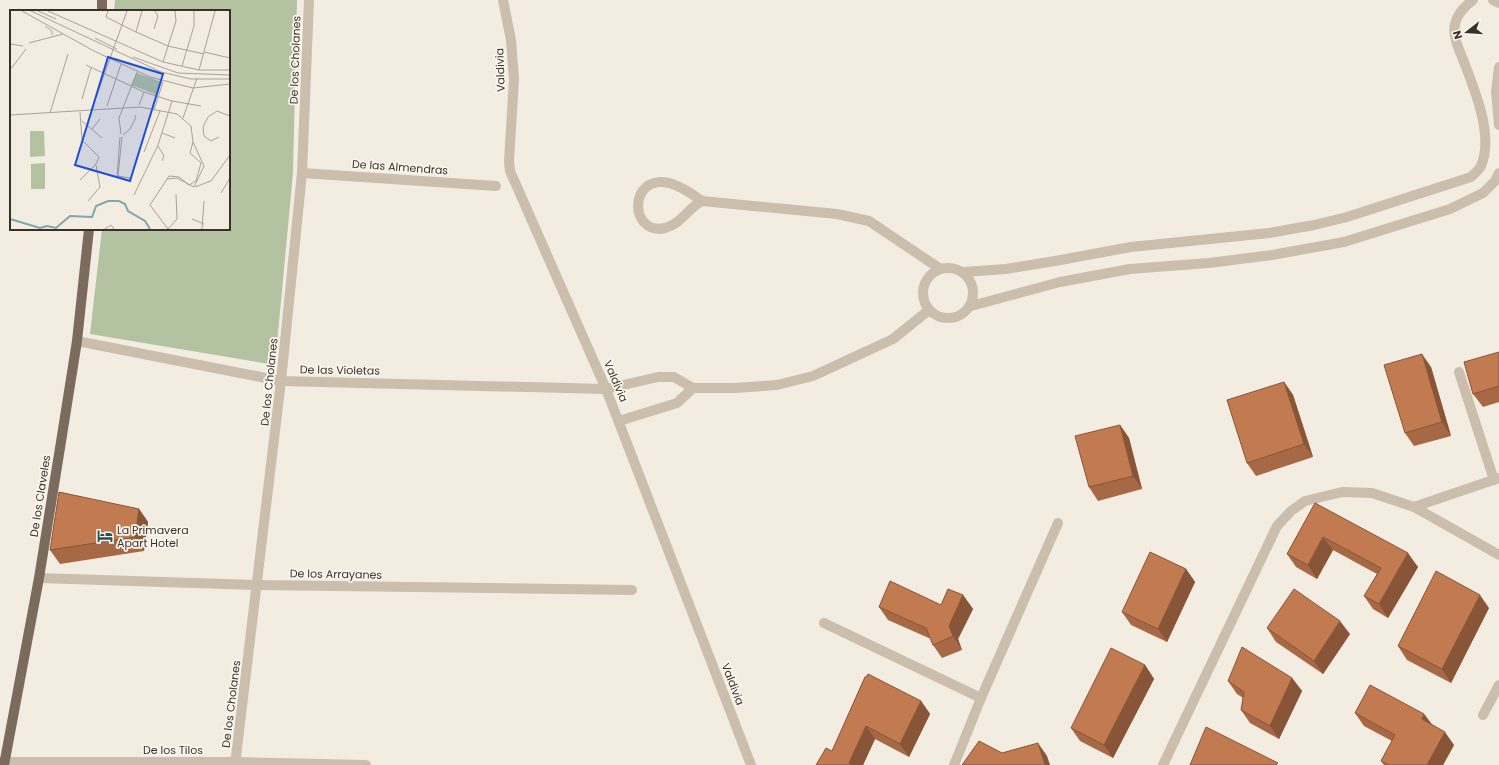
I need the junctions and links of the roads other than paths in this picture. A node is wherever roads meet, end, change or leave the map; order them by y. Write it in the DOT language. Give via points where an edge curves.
graph roads {
  1 [pos="309,0"];
  2 [pos="504,0"];
  3 [pos="1473,0"];
  4 [pos="1493,0"];
  5 [pos="1499,3"];
  6 [pos="1499,67"];
  7 [pos="1499,125"];
  8 [pos="1499,172"];
  9 [pos="302,173"];
  10 [pos="496,186"];
  11 [pos="702,201"];
  12 [pos="89,230"];
  13 [pos="939,268"];
  14 [pos="964,272"];
  15 [pos="971,306"];
  16 [pos="929,310"];
  17 [pos="77,340"];
  18 [pos="1459,372"];
  19 [pos="281,381"];
  20 [pos="693,388"];
  21 [pos="606,389"];
  22 [pos="619,421"];
  23 [pos="1496,479"];
  24 [pos="1414,507"];
  25 [pos="1058,523"];
  26 [pos="1499,555"];
  27 [pos="39,578"];
  28 [pos="257,585"];
  29 [pos="632,590"];
  30 [pos="824,623"];
  31 [pos="1499,685"];
  32 [pos="981,698"];
  33 [pos="1483,714"];
  34 [pos="2,763"];
  35 [pos="235,764"];
  36 [pos="366,765"];
  37 [pos="751,765"];
  38 [pos="954,765"];
  39 [pos="1163,765"];
  1 -- 9 [label="street, De los Cholanes"];
  2 -- 21 [label="street, Valdivia" via="514,79 510,171"];
  3 -- 14 [label="street" via="1462,9 1455,24 1456,42 1482,118 1485,135 1484,155 1480,167 1471,177 1314,225 1269,233 1131,247 1006,269"];
  4 -- 5 [label="street"];
  6 -- 7 [label="street" via="1496,91"];
  8 -- 15 [label="street" via="1496,181 1483,193 1450,209 1344,242 1208,264 1130,269 1060,282"];
  9 -- 10 [label="street, De las Almendras"];
  9 -- 19 [label="street, De los Cholanes"];
  11 -- 11 [label="street" via="694,205 676,224 665,228 650,227 642,220 638,208 638,199 642,191 648,185 660,182 671,183 685,189"];
  11 -- 13 [label="street" via="837,214 869,221"];
  12 -- 17 [label="main road, De los Claveles"];
  13 -- 14 [label="street" via="954,267"];
  13 -- 16 [label="street" via="926,279 922,295"];
  14 -- 15 [label="street" via="972,282 974,294"];
  15 -- 16 [label="street" via="962,314 951,318 939,317"];
  16 -- 20 [label="street" via="893,339 813,376 777,385"];
  17 -- 19 [label="street, De las Violetas"];
  17 -- 27 [label="main road, De los Claveles"];
  18 -- 23 [label="street"];
  19 -- 21 [label="street, De las Violetas"];
  19 -- 28 [label="street, De los Cholanes"];
  20 -- 21 [label="street, De las Violetas" via="674,377 658,376"];
  20 -- 22 [label="street" via="677,403"];
  21 -- 22 [label="street, Valdivia"];
  22 -- 37 [label="street, Valdivia"];
  23 -- 24 [label="street"];
  24 -- 26 [label="street"];
  24 -- 39 [label="street" via="1372,493 1342,492 1305,501 1291,511 1277,526"];
  25 -- 32 [label="street"];
  27 -- 28 [label="street, De los Arrayanes"];
  27 -- 34 [label="main road, De los Claveles"];
  28 -- 29 [label="street, De los Arrayanes"];
  28 -- 35 [label="street, De los Cholanes"];
  30 -- 32 [label="street"];
  31 -- 33 [label="street"];
  32 -- 38 [label="street"];
  34 -- 35 [label="street, De los Tilos"];
  35 -- 36 [label="street, De los Tilos"];
}
